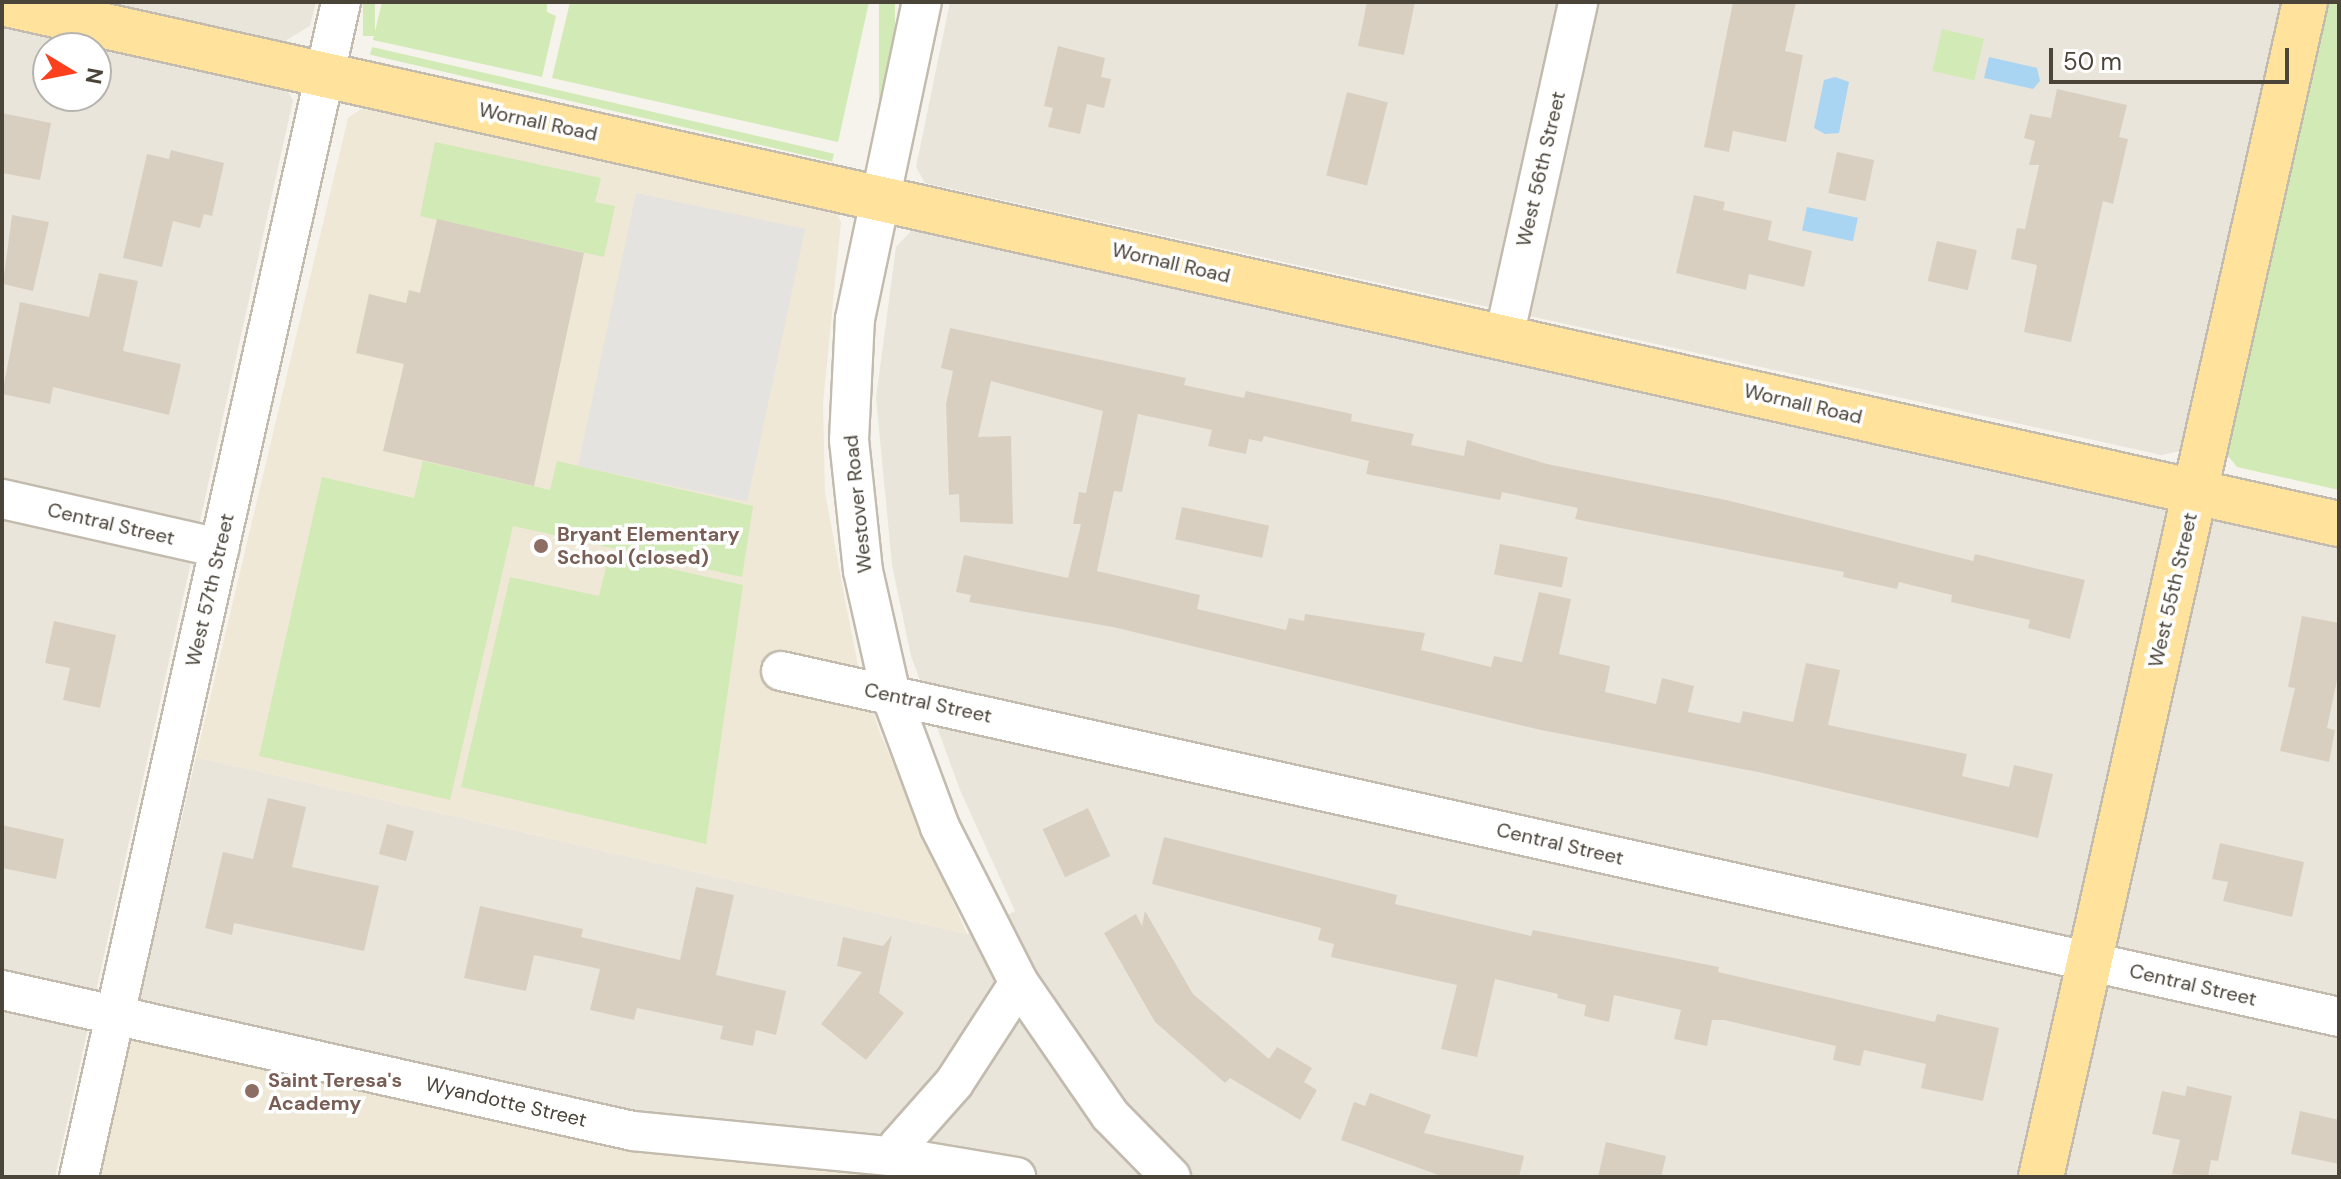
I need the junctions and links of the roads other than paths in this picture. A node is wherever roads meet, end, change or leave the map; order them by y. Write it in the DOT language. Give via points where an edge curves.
graph roads {
  1 [pos="341,2"];
  2 [pos="922,2"];
  3 [pos="1578,2"];
  4 [pos="2305,2"];
  5 [pos="2,3"];
  6 [pos="325,75"];
  7 [pos="880,199"];
  8 [pos="1504,337"];
  9 [pos="2196,492"];
  10 [pos="2,499"];
  11 [pos="2339,524"];
  12 [pos="220,548"];
  13 [pos="781,671"];
  14 [pos="891,695"];
  15 [pos="2088,962"];
  16 [pos="1019,983"];
  17 [pos="2,990"];
  18 [pos="115,1015"];
  19 [pos="2339,1017"];
  20 [pos="897,1157"];
  21 [pos="79,1177"];
  22 [pos="1016,1177"];
  23 [pos="1171,1177"];
  24 [pos="2041,1177"];
  1 -- 6 [label="street, West 57th Street"];
  2 -- 7 [label="street, Westover Road"];
  3 -- 8 [label="street, West 56th Street"];
  4 -- 9 [label="main road, West 55th Street"];
  5 -- 6 [label="main road, Wornall Road"];
  6 -- 7 [label="main road, Wornall Road"];
  6 -- 12 [label="street, West 57th Street"];
  7 -- 8 [label="main road, Wornall Road"];
  7 -- 14 [label="street, Westover Road" via="855,319 849,440 863,571"];
  8 -- 9 [label="main road, Wornall Road"];
  9 -- 11 [label="main road, Wornall Road"];
  9 -- 15 [label="main road, West 55th Street"];
  10 -- 12 [label="street, Central Street"];
  12 -- 18 [label="street, West 57th Street"];
  13 -- 14 [label="street, Central Street"];
  14 -- 15 [label="street, Central Street"];
  14 -- 16 [label="street, Westover Road" via="940,827"];
  15 -- 19 [label="street, Central Street"];
  15 -- 24 [label="main road, West 55th Street"];
  16 -- 20 [label="street" via="954,1083 899,1145"];
  16 -- 23 [label="street, Westover Road" via="1110,1115"];
  17 -- 18 [label="street, Wyandotte Street"];
  18 -- 20 [label="street, Wyandotte Street" via="633,1131"];
  18 -- 21 [label="street, West 57th Street"];
  20 -- 22 [label="street, Wyandotte Street"];
}
